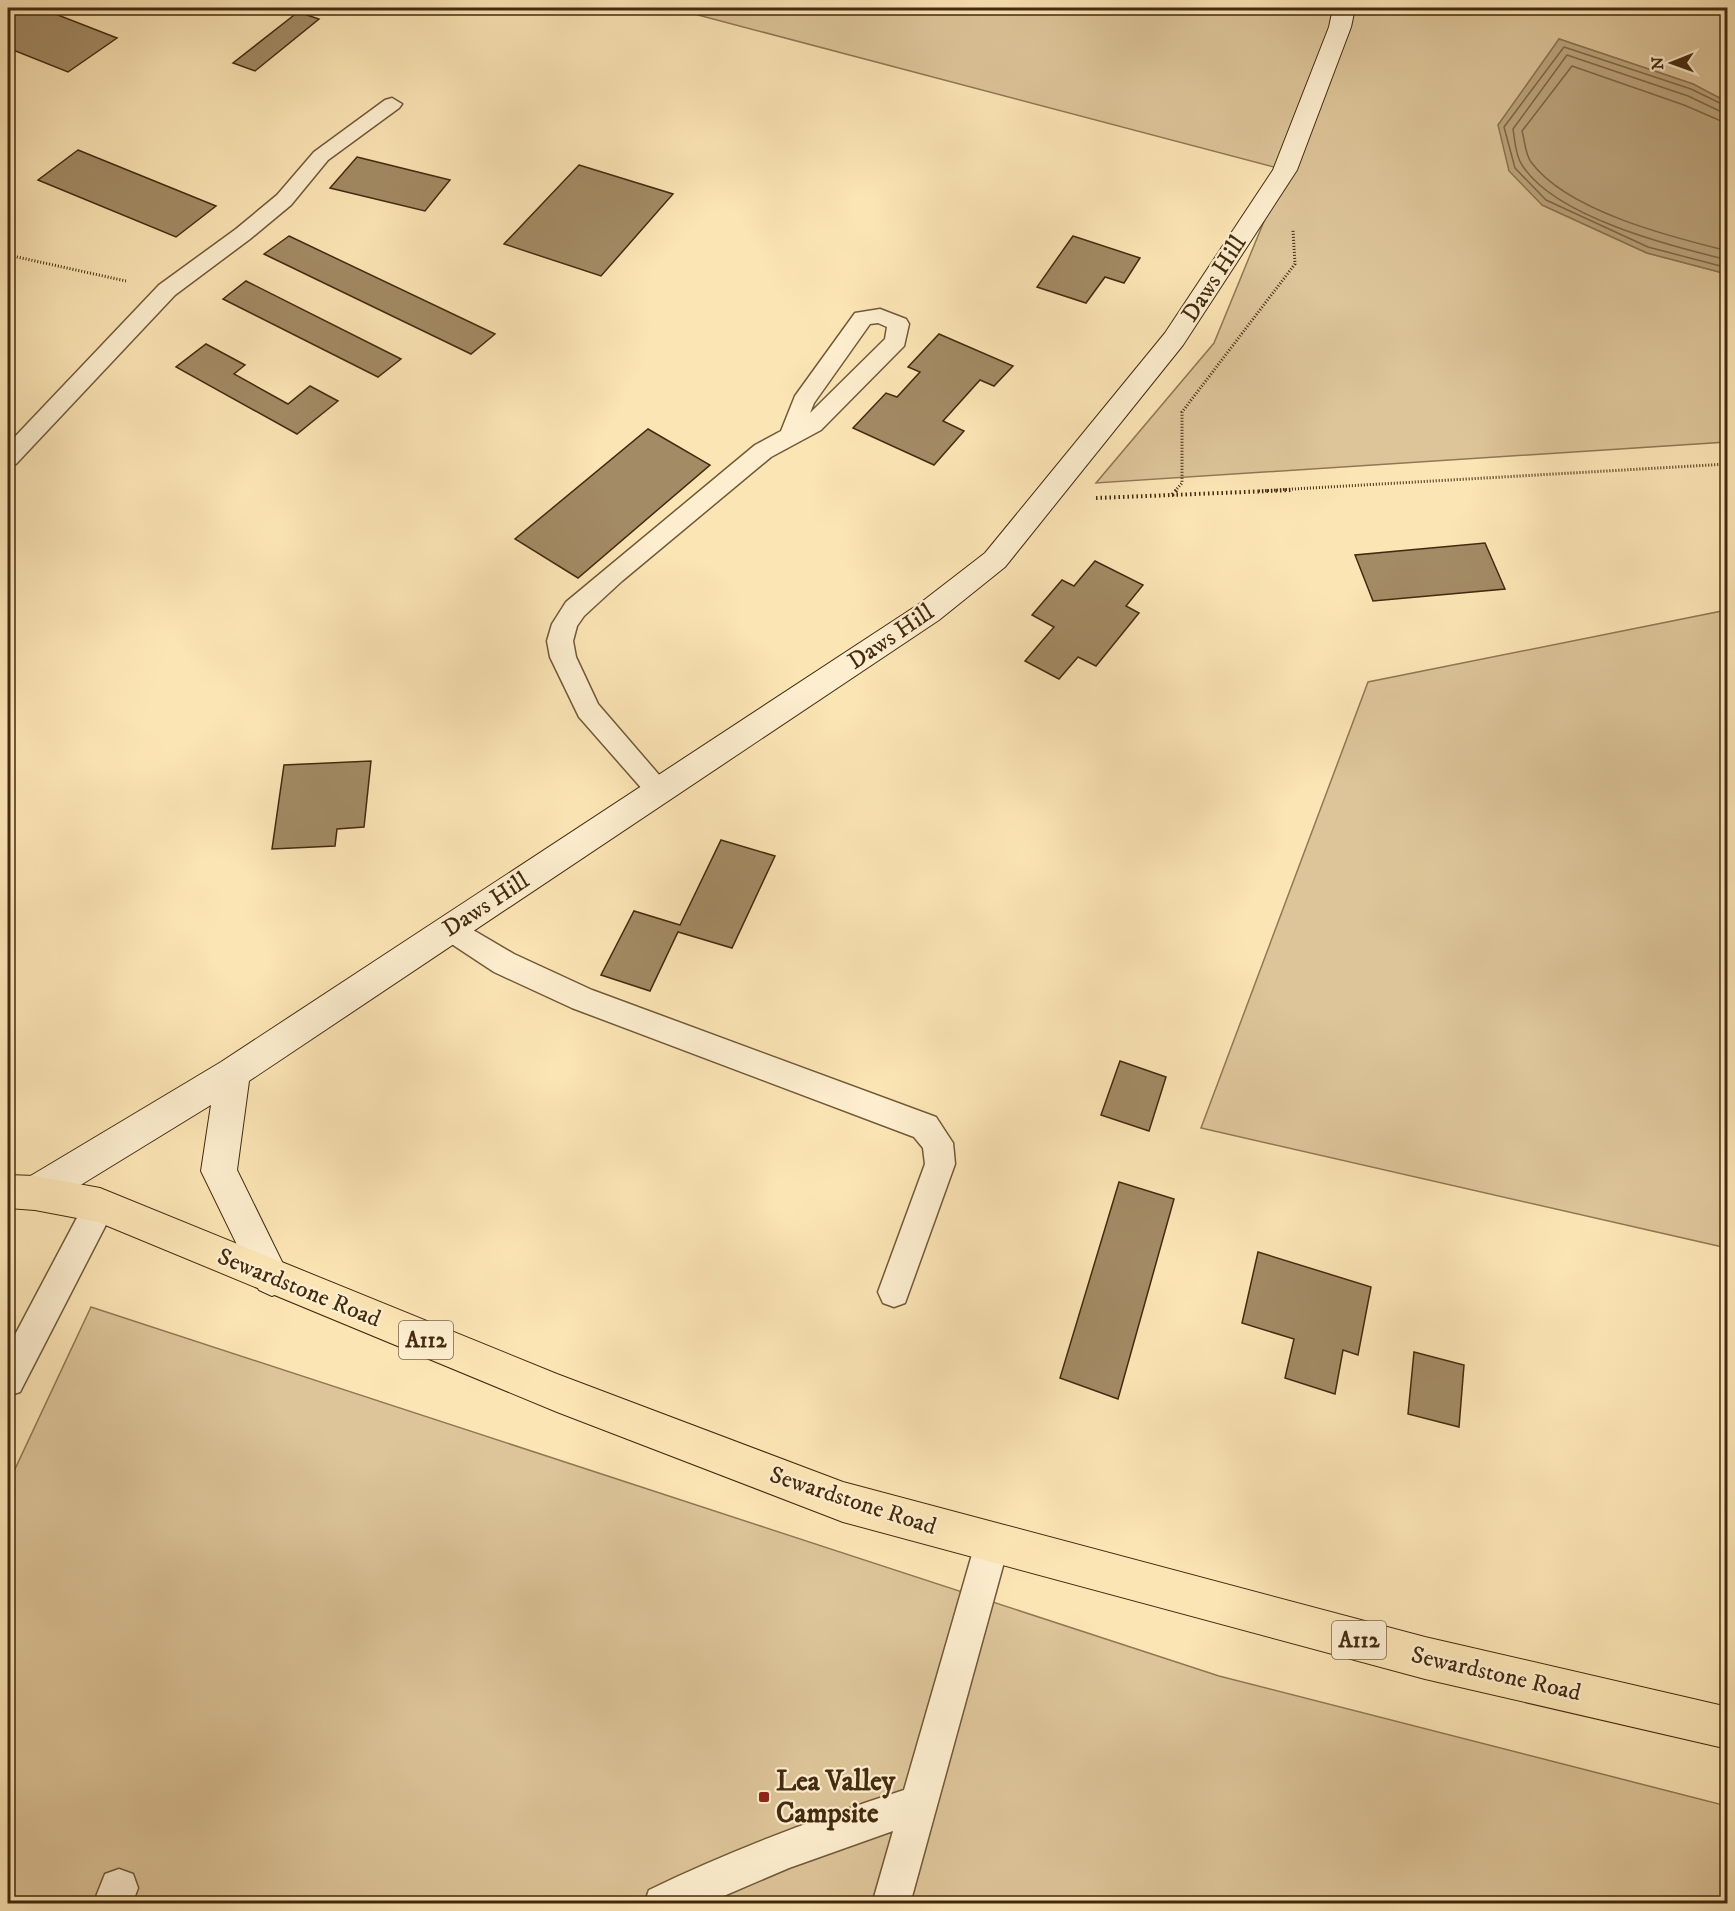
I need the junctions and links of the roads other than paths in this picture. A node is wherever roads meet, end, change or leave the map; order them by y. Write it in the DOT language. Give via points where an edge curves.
graph roads {
  1 [pos="1344,8"];
  2 [pos="392,104"];
  3 [pos="791,436"];
  4 [pos="8,458"];
  5 [pos="660,791"];
  6 [pos="451,929"];
  7 [pos="234,1073"];
  8 [pos="21,1193"];
  9 [pos="100,1205"];
  10 [pos="272,1278"];
  11 [pos="894,1292"];
  12 [pos="8,1380"];
  13 [pos="992,1544"];
  14 [pos="1728,1728"];
  15 [pos="919,1804"];
  16 [pos="663,1904"];
  17 [pos="891,1904"];
  1 -- 5 [label="street, Daws Hill" via="1285,170 1174,339 995,560 929,612"];
  2 -- 4 [label="lane" via="321,156 284,200 243,234 167,290"];
  3 -- 3 [label="lane" via="813,424 896,342 898,324 880,316 863,318 803,401"];
  3 -- 5 [label="lane" via="763,450 574,609 565,624 560,641 563,657 588,710"];
  5 -- 6 [label="street, Daws Hill"];
  6 -- 7 [label="street, Daws Hill"];
  6 -- 11 [label="lane" via="504,963 582,999 925,1127 938,1143 940,1164"];
  7 -- 8 [label="street, Daws Hill"];
  7 -- 10 [label="street" via="219,1171"];
  8 -- 9 [label="main road, Sewardstone Road / A112"];
  9 -- 10 [label="main road, Sewardstone Road / A112"];
  9 -- 12 [label="lane"];
  10 -- 13 [label="main road, Sewardstone Road / A112" via="843,1502"];
  13 -- 14 [label="main road, Sewardstone Road / A112" via="1425,1658"];
  13 -- 15 [label="lane"];
  15 -- 16 [label="lane" via="724,1873"];
  15 -- 17 [label="lane"];
}
